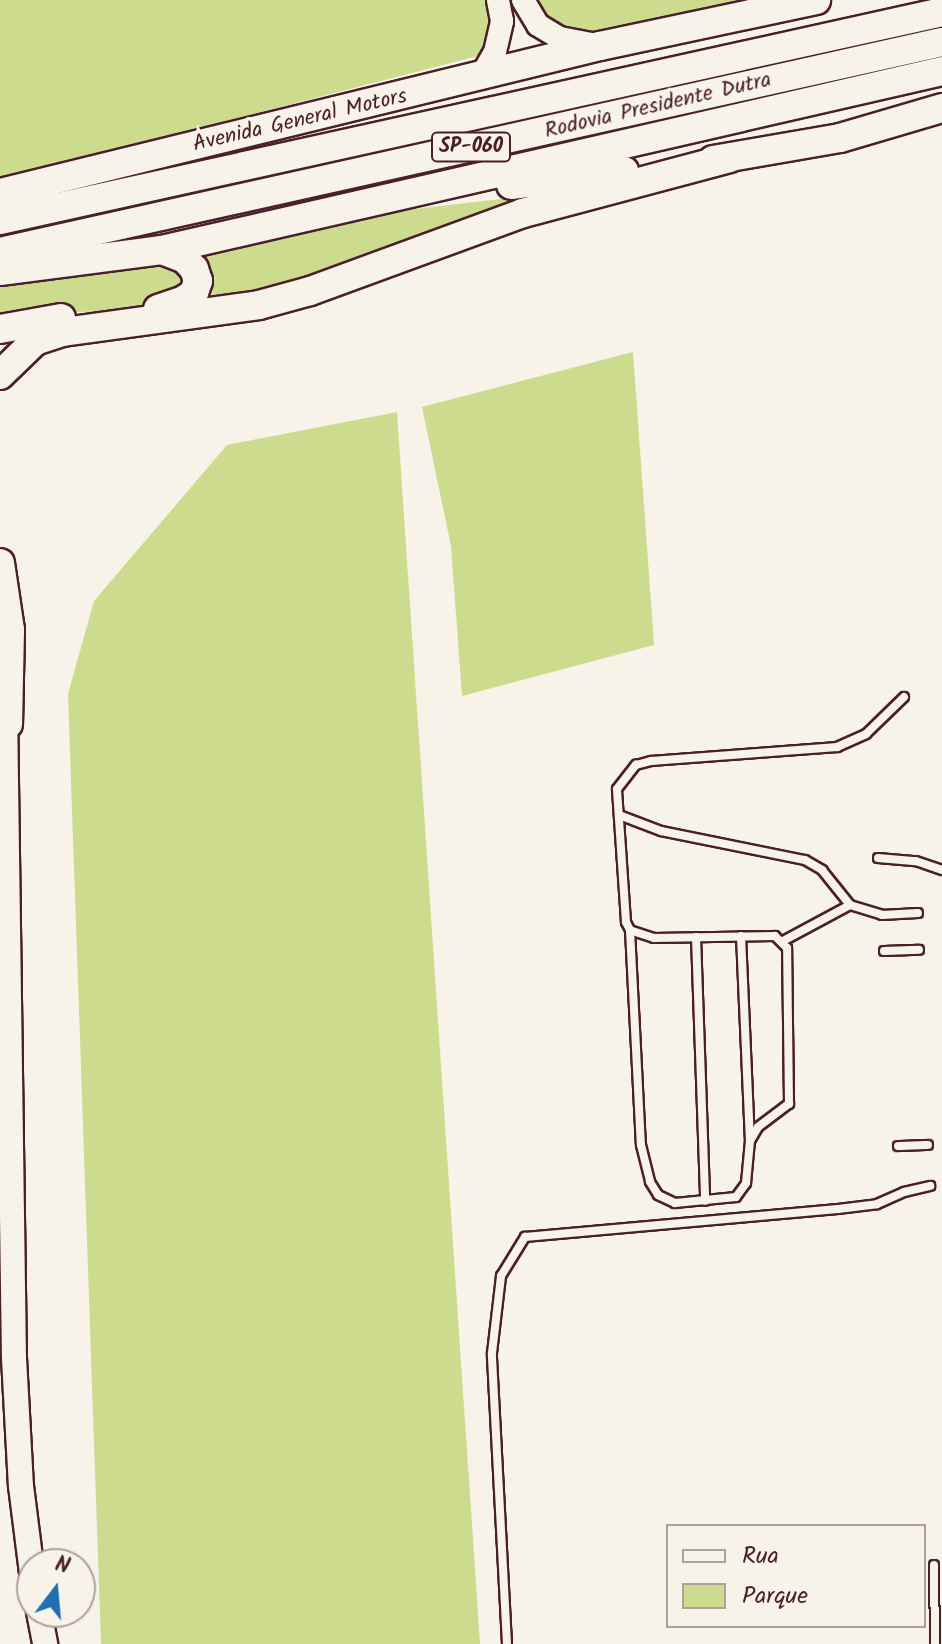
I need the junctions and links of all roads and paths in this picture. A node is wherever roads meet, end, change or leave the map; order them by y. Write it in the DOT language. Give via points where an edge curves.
graph roads {
  1 [pos="498,0"];
  2 [pos="523,0"];
  3 [pos="816,0"];
  4 [pos="942,12"];
  5 [pos="942,42"];
  6 [pos="600,46"];
  7 [pos="942,71"];
  8 [pos="480,78"];
  9 [pos="942,108"];
  10 [pos="729,158"];
  11 [pos="0,193"];
  12 [pos="352,205"];
  13 [pos="0,220"];
  14 [pos="162,250"];
  15 [pos="0,252"];
  16 [pos="0,271"];
  17 [pos="0,329"];
  18 [pos="0,375"];
  19 [pos="0,563"];
  20 [pos="0,679"];
  21 [pos="904,697"];
  22 [pos="8,724"];
  23 [pos="619,815"];
  24 [pos="878,858"];
  25 [pos="942,870"];
  26 [pos="850,905"];
  27 [pos="918,913"];
  28 [pos="630,930"];
  29 [pos="741,936"];
  30 [pos="696,937"];
  31 [pos="783,941"];
  32 [pos="919,950"];
  33 [pos="884,951"];
  34 [pos="750,1141"];
  35 [pos="928,1145"];
  36 [pos="898,1146"];
  37 [pos="930,1186"];
  38 [pos="705,1201"];
  39 [pos="29,1548"];
  40 [pos="934,1565"];
  41 [pos="507,1644"];
  42 [pos="935,1644"];
  1 -- 8 [label="main road" via="502,21 495,52"];
  2 -- 6 [label="main road" via="538,25 560,38"];
  3 -- 6 [label="highway, Avenida General Motors"];
  4 -- 13 [label="highway, Rodovia Presidente Dutra / SP-060"];
  5 -- 15 [label="highway, Rodovia Presidente Dutra / SP-060"];
  6 -- 8 [label="highway, Avenida General Motors"];
  7 -- 12 [label="highway"];
  8 -- 11 [label="highway, Avenida General Motors"];
  9 -- 10 [label="highway" via="840,138"];
  10 -- 12 [label="highway"];
  10 -- 18 [label="highway" via="510,217 284,298 63,332 35,341"];
  12 -- 14 [label="highway"];
  14 -- 16 [label="highway"];
  14 -- 17 [label="highway" via="185,259 194,269 198,281 184,300 166,308"];
  19 -- 22 [label="highway" via="10,630"];
  20 -- 22 [label="main road"];
  21 -- 23 [label="lane" via="866,734 837,747 636,765 617,789"];
  22 -- 39 [label="main road" via="14,1358"];
  23 -- 26 [label="lane" via="661,831 805,860 822,870"];
  23 -- 28 [label="lane"];
  24 -- 25 [label="lane" via="916,861"];
  26 -- 27 [label="lane" via="882,915"];
  26 -- 31 [label="lane"];
  28 -- 30 [label="lane" via="644,938"];
  28 -- 38 [label="lane" via="641,1145 650,1182 658,1195 675,1203"];
  29 -- 30 [label="lane"];
  29 -- 31 [label="lane" via="775,936"];
  29 -- 34 [label="lane"];
  30 -- 38 [label="lane"];
  31 -- 34 [label="lane" via="789,1104 758,1127"];
  32 -- 33 [label="lane"];
  34 -- 38 [label="lane" via="742,1193"];
  35 -- 36 [label="lane"];
  37 -- 41 [label="lane" via="864,1206 525,1237 501,1276 492,1353"];
  40 -- 42 [label="lane"];
}
